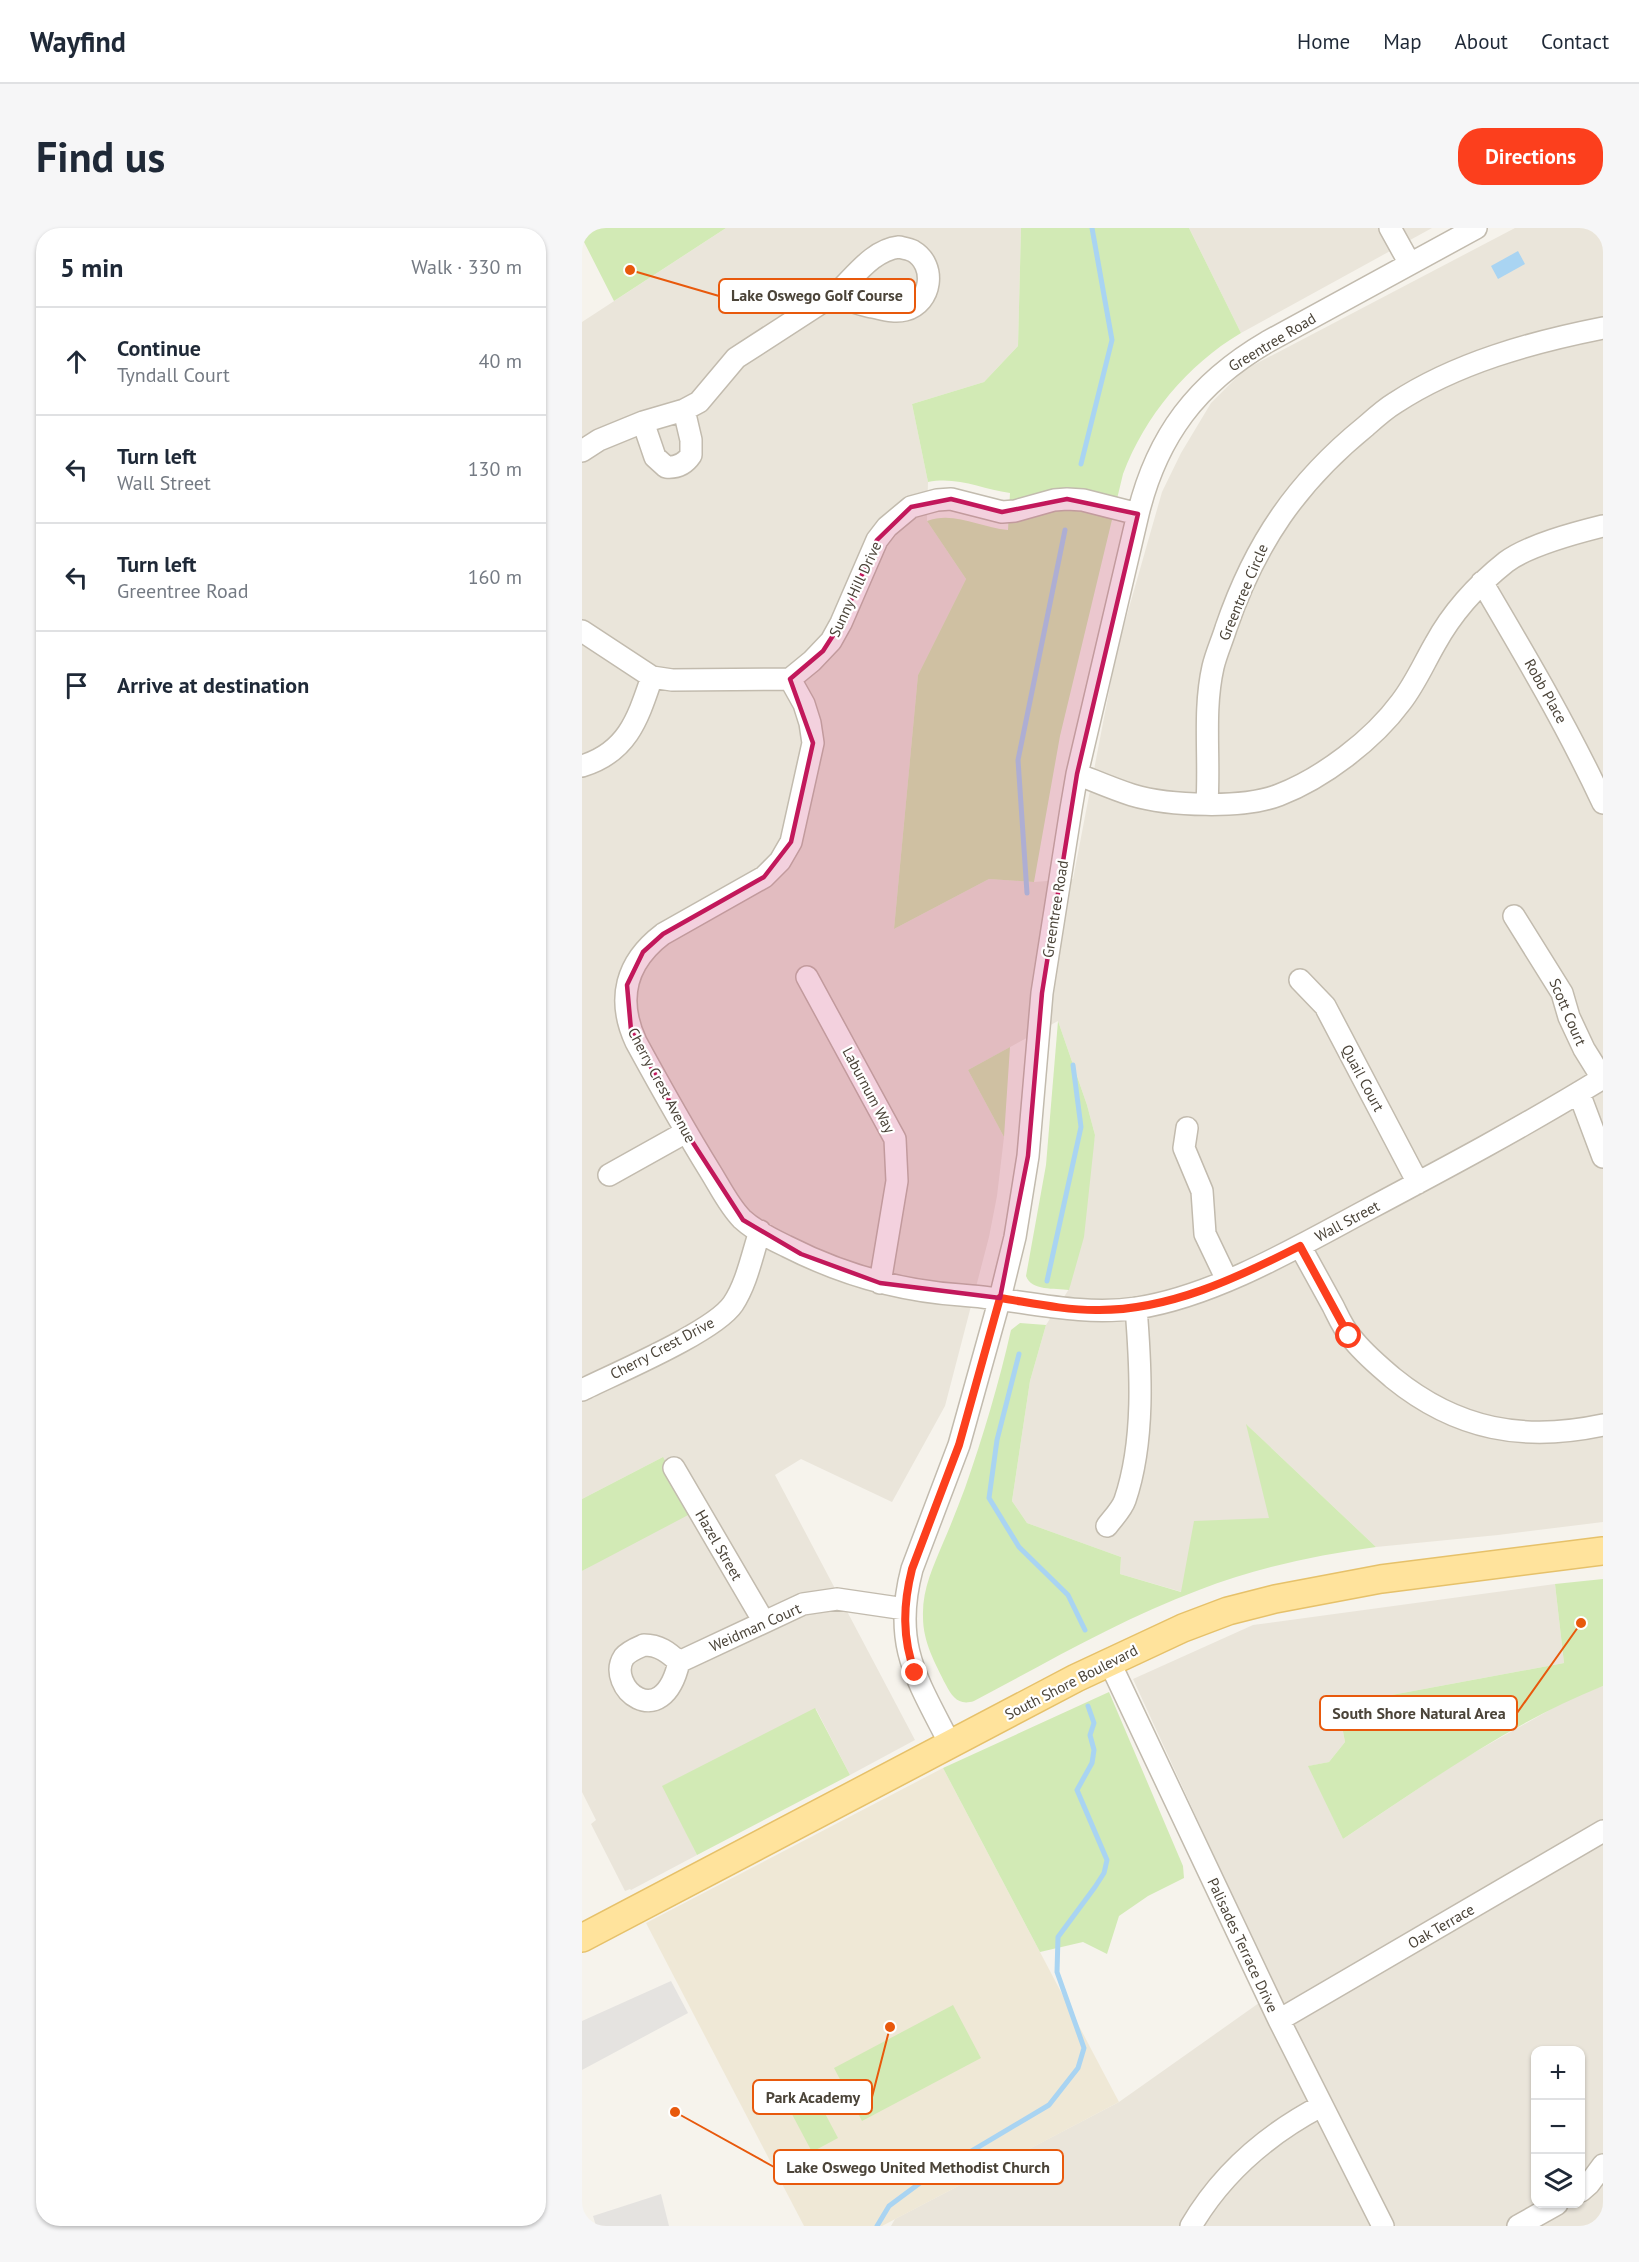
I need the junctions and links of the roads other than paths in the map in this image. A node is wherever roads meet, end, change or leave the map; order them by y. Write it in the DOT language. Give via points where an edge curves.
graph roads {
  1 [pos="1390,228"];
  2 [pos="1476,228"];
  3 [pos="1410,264"];
  4 [pos="838,292"];
  5 [pos="1603,328"];
  6 [pos="684,410"];
  7 [pos="643,422"];
  8 [pos="582,451"];
  9 [pos="1138,514"];
  10 [pos="1603,525"];
  11 [pos="1482,582"];
  12 [pos="582,631"];
  13 [pos="652,677"];
  14 [pos="790,679"];
  15 [pos="582,766"];
  16 [pos="1077,774"];
  17 [pos="1207,803"];
  18 [pos="1603,803"];
  19 [pos="1514,916"];
  20 [pos="807,976"];
  21 [pos="1300,980"];
  22 [pos="1603,1078"];
  23 [pos="1580,1093"];
  24 [pos="1186,1128"];
  25 [pos="686,1132"];
  26 [pos="1603,1157"];
  27 [pos="609,1175"];
  28 [pos="1418,1183"];
  29 [pos="760,1231"];
  30 [pos="1300,1246"];
  31 [pos="1227,1280"];
  32 [pos="880,1283"];
  33 [pos="1000,1298"];
  34 [pos="1136,1308"];
  35 [pos="582,1390"];
  36 [pos="1603,1425"];
  37 [pos="674,1468"];
  38 [pos="1107,1526"];
  39 [pos="1603,1551"];
  40 [pos="905,1609"];
  41 [pos="764,1622"];
  42 [pos="679,1662"];
  43 [pos="1109,1662"];
  44 [pos="950,1744"];
  45 [pos="1603,1832"];
  46 [pos="582,1938"];
  47 [pos="1279,2020"];
  48 [pos="1321,2106"];
  49 [pos="1603,2165"];
  50 [pos="1585,2188"];
  51 [pos="1550,2208"];
  52 [pos="1191,2226"];
  53 [pos="1383,2226"];
  54 [pos="1518,2226"];
  1 -- 3 [label="street"];
  2 -- 3 [label="street, Greentree Road"];
  3 -- 9 [label="street, Greentree Road" via="1247,353 1215,378 1186,409 1164,443"];
  4 -- 6 [label="street" via="745,351 699,402"];
  5 -- 17 [label="street, Greentree Circle" via="1513,350 1394,403 1344,444 1291,501 1250,568 1214,667 1208,711"];
  6 -- 7 [label="street"];
  6 -- 7 [label="street" via="692,455 673,468 655,457"];
  7 -- 8 [label="street"];
  9 -- 14 [label="street, Sunny Hill Drive" via="1067,499 1002,512 951,499 911,507 887,526 877,540 831,641"];
  9 -- 16 [label="street, Greentree Road"];
  10 -- 11 [label="street" via="1527,551 1508,560"];
  11 -- 17 [label="street" via="1451,617 1400,703 1336,764 1279,795 1236,804"];
  11 -- 18 [label="street, Robb Place" via="1559,714"];
  12 -- 13 [label="street"];
  13 -- 14 [label="street"];
  13 -- 15 [label="street" via="637,719 626,736 605,756"];
  14 -- 25 [label="street, Cherry Crest Avenue" via="804,704 813,743 791,842 764,878 652,942 636,962 627,985 631,1030"];
  16 -- 17 [label="street" via="1132,795"];
  16 -- 33 [label="street, Greentree Road" via="1042,993 1028,1156"];
  19 -- 22 [label="street, Scott Court" via="1562,993 1584,1050"];
  20 -- 32 [label="street, Laburnum Way" via="895,1139 897,1181"];
  21 -- 28 [label="street, Quail Court" via="1325,1006"];
  22 -- 23 [label="street, Wall Street"];
  23 -- 26 [label="street"];
  23 -- 28 [label="street, Wall Street"];
  24 -- 31 [label="street" via="1184,1148 1202,1191 1205,1234"];
  25 -- 27 [label="street"];
  25 -- 29 [label="street, Cherry Crest Avenue" via="730,1204 743,1220"];
  28 -- 30 [label="street, Wall Street"];
  29 -- 32 [label="street, Cherry Crest Avenue" via="801,1254"];
  29 -- 35 [label="street, Cherry Crest Drive" via="750,1268 732,1305 717,1320"];
  30 -- 31 [label="street, Wall Street"];
  30 -- 36 [label="street" via="1349,1336 1375,1363 1434,1406 1458,1418 1509,1432 1557,1432"];
  31 -- 34 [label="street, Wall Street"];
  32 -- 33 [label="street, Cherry Crest Avenue"];
  33 -- 34 [label="street, Wall Street" via="1080,1310"];
  33 -- 40 [label="street, Greentree Road" via="959,1445 912,1569"];
  34 -- 38 [label="street" via="1140,1404 1135,1452 1125,1499"];
  37 -- 41 [label="street, Hazel Street"];
  39 -- 43 [label="main road, South Shore Boulevard" via="1453,1569 1297,1594 1210,1618"];
  40 -- 41 [label="street, Weidman Court" via="851,1600 822,1600"];
  40 -- 44 [label="street, Greentree Road" via="905,1636 911,1662"];
  41 -- 42 [label="street, Weidman Court"];
  43 -- 44 [label="main road, South Shore Boulevard"];
  43 -- 47 [label="street, Palisades Terrace Drive"];
  44 -- 46 [label="main road, South Shore Boulevard"];
  45 -- 47 [label="street, Oak Terrace"];
  47 -- 48 [label="street, Palisades Terrace Drive"];
  48 -- 52 [label="street" via="1291,2122 1233,2169"];
  48 -- 53 [label="street, Palisades Terrace Drive"];
  49 -- 50 [label="street"];
  51 -- 54 [label="street"];
}
